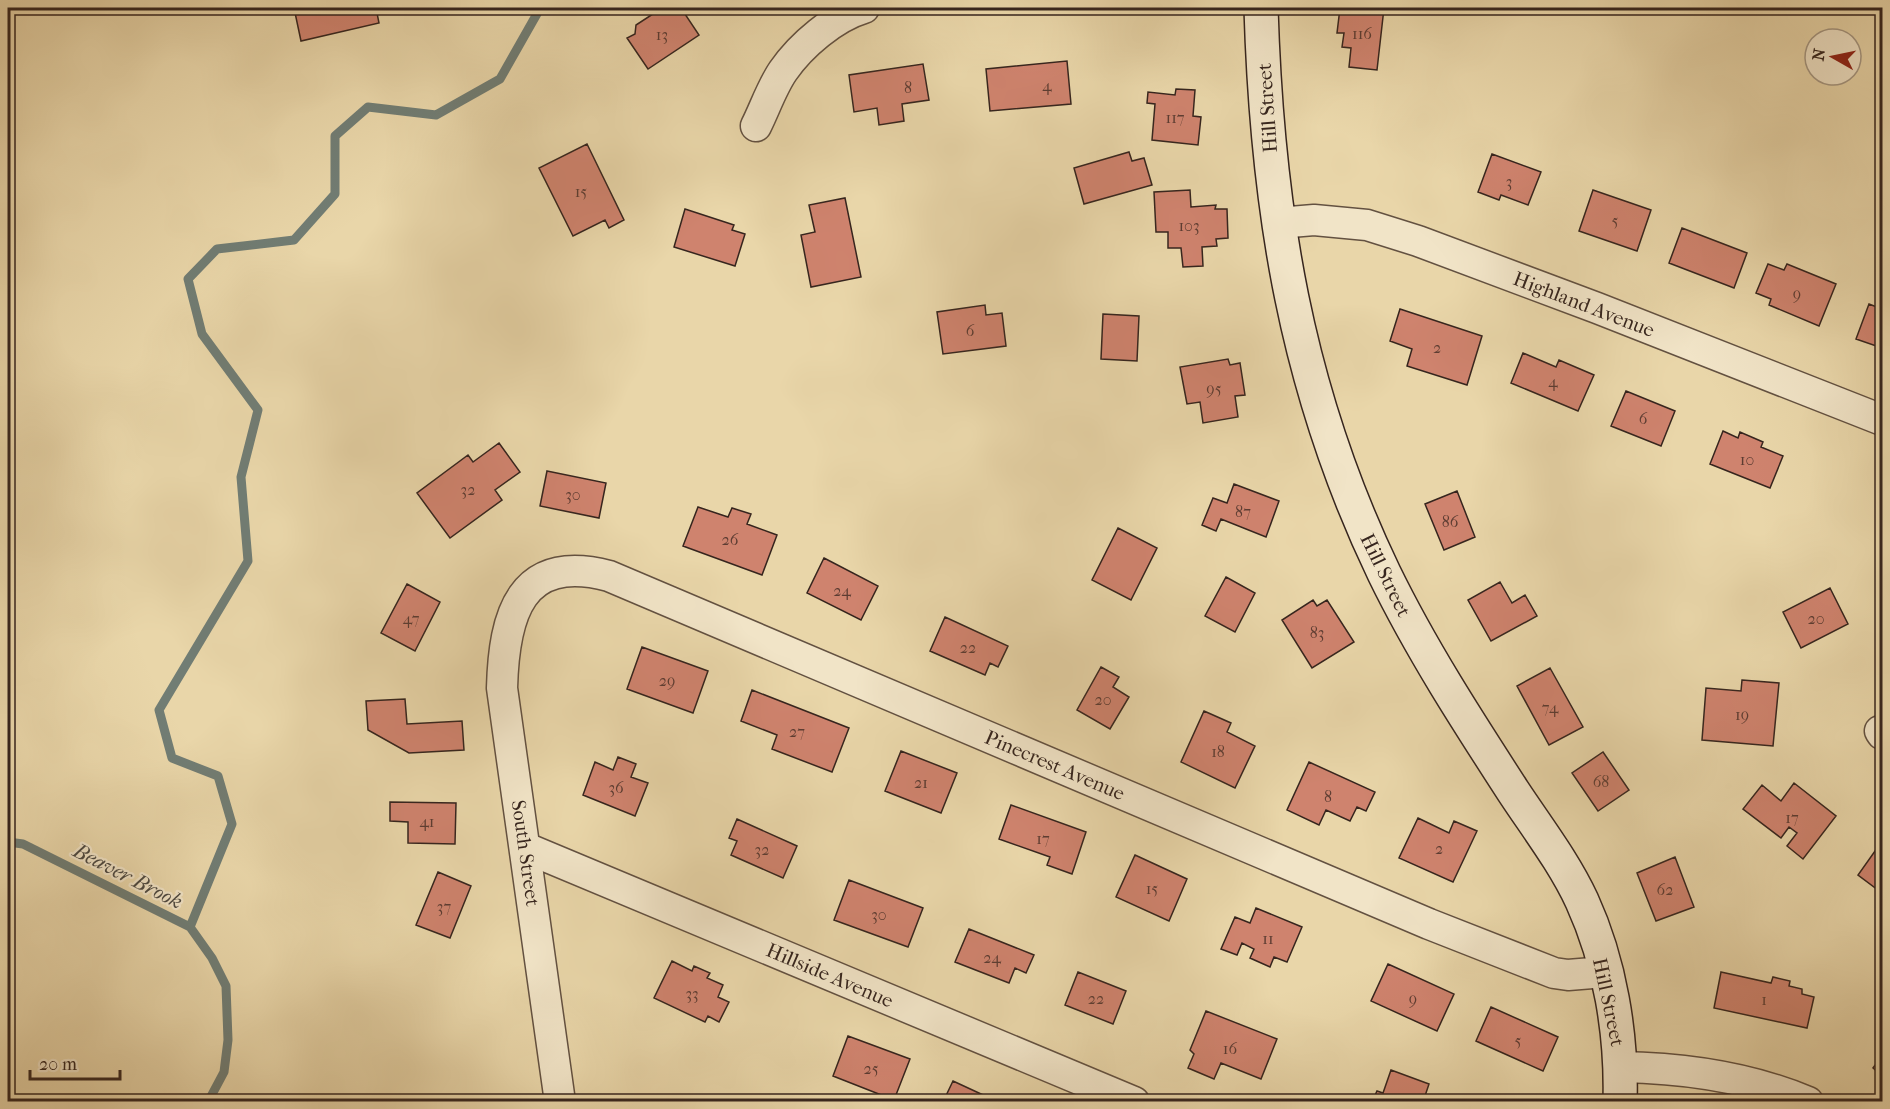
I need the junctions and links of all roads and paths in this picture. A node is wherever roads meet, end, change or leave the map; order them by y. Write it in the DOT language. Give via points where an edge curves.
graph roads {
  1 [pos="864,8"];
  2 [pos="1261,8"];
  3 [pos="756,126"];
  4 [pos="1278,223"];
  5 [pos="1882,420"];
  6 [pos="516,607"];
  7 [pos="526,848"];
  8 [pos="1605,972"];
  9 [pos="1621,1067"];
  10 [pos="560,1101"];
  11 [pos="1134,1101"];
  12 [pos="1620,1101"];
  13 [pos="1808,1101"];
  1 -- 3 [label="street" via="813,39 783,71"];
  2 -- 4 [label="main road, Hill Street"];
  4 -- 5 [label="street, Highland Avenue" via="1314,220 1367,225 1418,241"];
  4 -- 8 [label="main road, Hill Street" via="1306,361 1357,512 1406,617 1436,670 1581,898"];
  6 -- 7 [label="street, South Street" via="503,649 502,688"];
  6 -- 8 [label="street, Pinecrest Avenue" via="543,578 562,570 583,569 609,576 1429,924 1554,973"];
  7 -- 10 [label="street, South Street"];
  7 -- 11 [label="street, Hillside Avenue"];
  8 -- 9 [label="main road, Hill Street"];
  9 -- 12 [label="main road, Hill Street"];
  9 -- 13 [label="street" via="1720,1078"];
}
